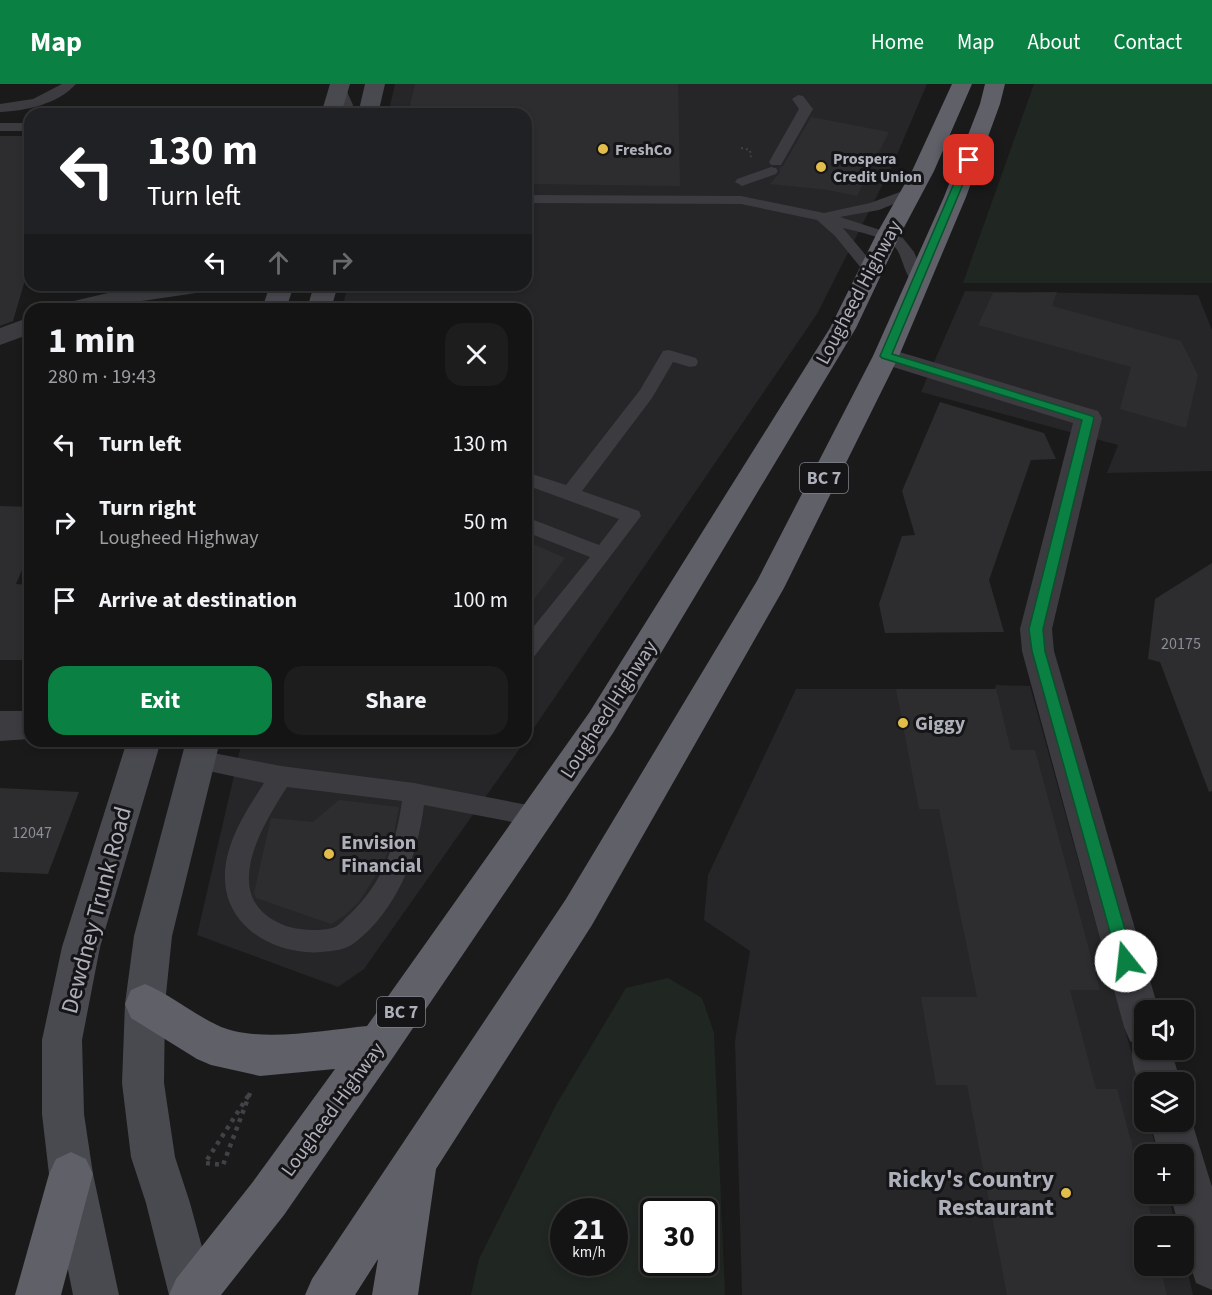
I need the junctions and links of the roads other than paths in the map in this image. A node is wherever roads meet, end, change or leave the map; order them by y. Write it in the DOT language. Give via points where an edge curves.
graph roads {
  1 [pos="70,84"];
  2 [pos="375,84"];
  3 [pos="962,84"];
  4 [pos="995,84"];
  5 [pos="339,86"];
  6 [pos="798,99"];
  7 [pos="0,108"];
  8 [pos="333,108"];
  9 [pos="346,108"];
  10 [pos="369,108"];
  11 [pos="0,127"];
  12 [pos="24,127"];
  13 [pos="742,182"];
  14 [pos="911,192"];
  15 [pos="532,199"];
  16 [pos="820,216"];
  17 [pos="888,235"];
  18 [pos="871,271"];
  19 [pos="918,279"];
  20 [pos="157,291"];
  21 [pos="100,303"];
  22 [pos="24,327"];
  23 [pos="0,337"];
  24 [pos="886,356"];
  25 [pos="690,362"];
  26 [pos="532,480"];
  27 [pos="570,494"];
  28 [pos="532,526"];
  29 [pos="603,554"];
  30 [pos="532,641"];
  31 [pos="24,725"];
  32 [pos="0,726"];
  33 [pos="142,747"];
  34 [pos="193,755"];
  35 [pos="281,776"];
  36 [pos="414,793"];
  37 [pos="538,817"];
  38 [pos="1136,1000"];
  39 [pos="145,1004"];
  40 [pos="378,1045"];
  41 [pos="415,1158"];
  42 [pos="71,1174"];
  43 [pos="1194,1202"];
  44 [pos="1212,1267"];
  45 [pos="38,1295"];
  46 [pos="96,1295"];
  47 [pos="192,1295"];
  48 [pos="328,1295"];
  49 [pos="395,1295"];
  1 -- 7 [label="lane" via="42,102"];
  2 -- 10 [label="main road"];
  3 -- 14 [label="highway, Lougheed Highway / BC 7"];
  4 -- 19 [label="highway, BC 7" via="955,197"];
  5 -- 8 [label="main road"];
  5 -- 9 [label="lane"];
  6 -- 13 [label="lane" via="806,109 773,166"];
  11 -- 12 [label="lane"];
  14 -- 16 [label="lane" via="874,207"];
  14 -- 17 [label="highway, Lougheed Highway / BC 7"];
  15 -- 16 [label="lane" via="741,200"];
  16 -- 17 [label="lane"];
  16 -- 18 [label="lane" via="840,233"];
  17 -- 18 [label="highway, Lougheed Highway / BC 7"];
  17 -- 19 [label="lane" via="903,244"];
  18 -- 37 [label="highway, Lougheed Highway / BC 7" via="843,328 601,723"];
  19 -- 24 [label="highway, BC 7"];
  20 -- 21 [label="street"];
  22 -- 23 [label="street"];
  24 -- 38 [label="street" via="1088,418 1036,629 1038,651"];
  24 -- 41 [label="highway, BC 7" via="744,632 579,912"];
  25 -- 27 [label="lane" via="669,355 646,394"];
  26 -- 27 [label="lane"];
  27 -- 29 [label="lane" via="633,516"];
  28 -- 29 [label="lane"];
  29 -- 30 [label="lane"];
  31 -- 32 [label="street"];
  33 -- 42 [label="main road, Dewdney Trunk Road" via="81,947 62,1040 63,1114"];
  34 -- 35 [label="lane"];
  34 -- 39 [label="main road" via="153,936"];
  35 -- 36 [label="lane"];
  35 -- 36 [label="lane" via="247,832 238,863 238,888 248,912 263,929 304,942 340,938 366,916 400,862 409,836"];
  36 -- 37 [label="lane"];
  37 -- 40 [label="highway, Lougheed Highway / BC 7"];
  39 -- 40 [label="highway" via="211,1045 260,1056"];
  39 -- 47 [label="main road" via="143,1083 153,1157"];
  40 -- 47 [label="highway, Lougheed Highway / BC 7" via="268,1199"];
  41 -- 48 [label="highway, BC 7"];
  41 -- 49 [label="highway"];
  42 -- 45 [label="highway"];
  42 -- 46 [label="main road, Dewdney Trunk Road"];
  43 -- 44 [label="street"];
}
